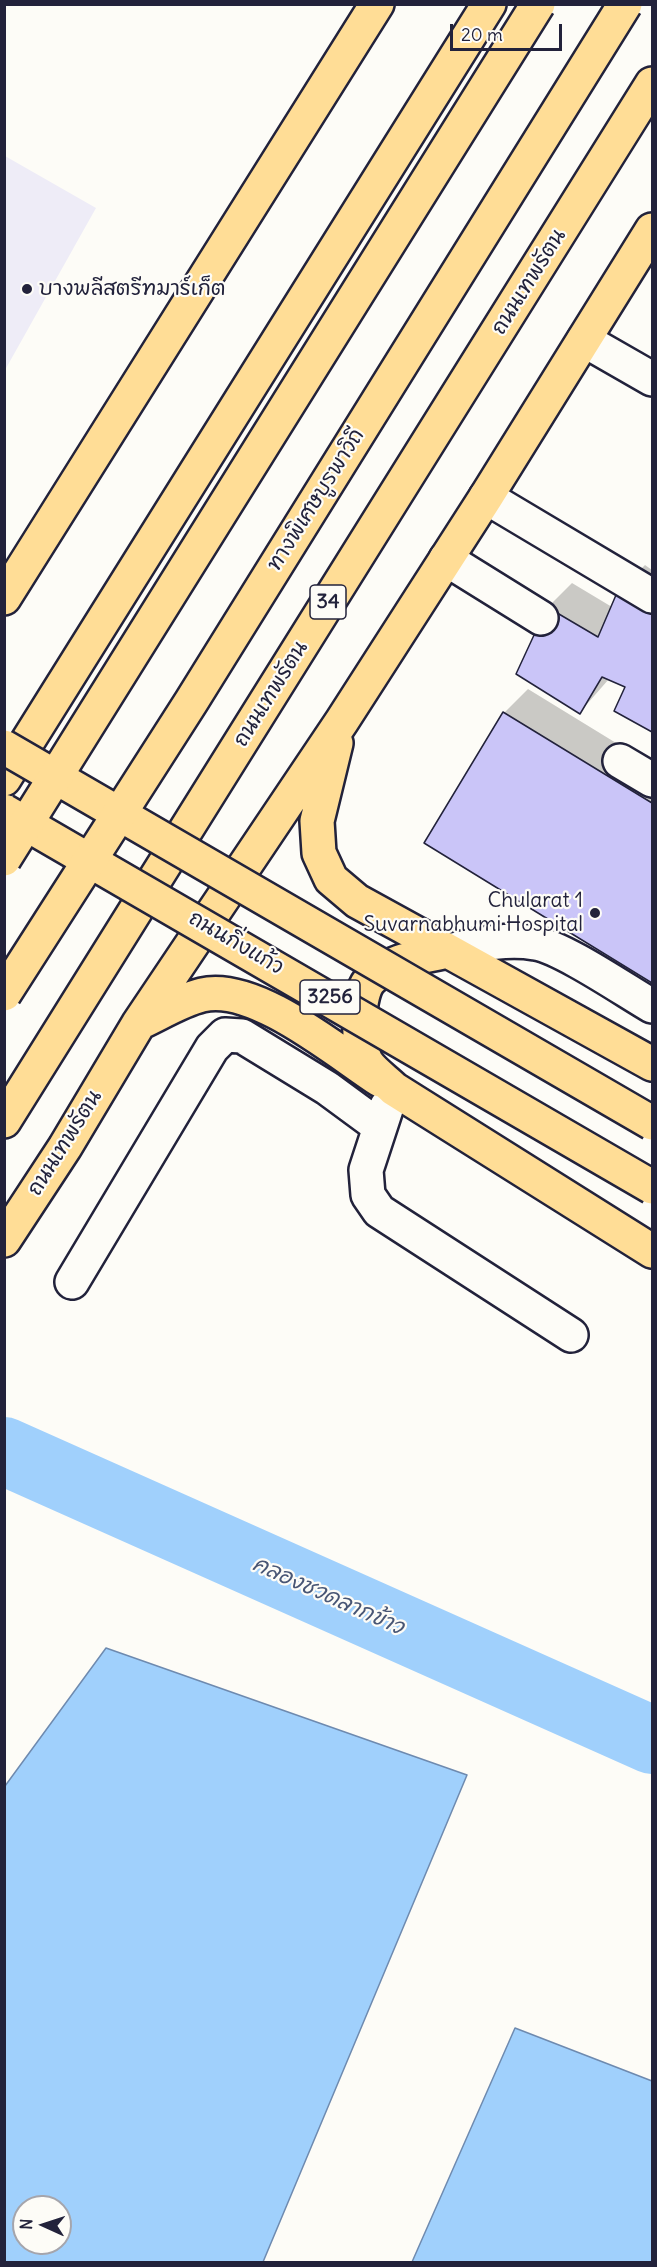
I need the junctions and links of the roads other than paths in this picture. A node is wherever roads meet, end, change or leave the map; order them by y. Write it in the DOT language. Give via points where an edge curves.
graph roads {
  1 [pos="376,4"];
  2 [pos="538,4"];
  3 [pos="625,4"];
  4 [pos="482,12"];
  5 [pos="652,84"];
  6 [pos="643,103"];
  7 [pos="652,230"];
  8 [pos="584,340"];
  9 [pos="652,379"];
  10 [pos="486,497"];
  11 [pos="60,509"];
  12 [pos="4,560"];
  13 [pos="446,560"];
  14 [pos="652,596"];
  15 [pos="4,598"];
  16 [pos="541,618"];
  17 [pos="342,721"];
  18 [pos="4,747"];
  19 [pos="620,761"];
  20 [pos="4,779"];
  21 [pos="652,780"];
  22 [pos="4,811"];
  23 [pos="4,860"];
  24 [pos="448,951"];
  25 [pos="4,994"];
  26 [pos="652,1006"];
  27 [pos="139,1023"];
  28 [pos="652,1064"];
  29 [pos="394,1089"];
  30 [pos="4,1121"];
  31 [pos="652,1123"];
  32 [pos="380,1127"];
  33 [pos="652,1187"];
  34 [pos="9,1232"];
  35 [pos="652,1251"];
  36 [pos="72,1282"];
  37 [pos="571,1335"];
  1 -- 11 [label="main road"];
  2 -- 23 [label="main road, bridge"];
  3 -- 25 [label="main road, ทางพิเศษบูรพาวิถี, bridge" via="197,692"];
  4 -- 20 [label="main road"];
  5 -- 6 [label="main road, ถนนเทพรัตน / 34"];
  6 -- 30 [label="main road, ถนนเทพรัตน / 34"];
  7 -- 8 [label="main road, ถนนเทพรัตน"];
  8 -- 9 [label="lane"];
  8 -- 10 [label="main road, ถนนเทพรัตน"];
  10 -- 13 [label="main road, ถนนเทพรัตน"];
  10 -- 14 [label="lane"];
  11 -- 12 [label="main road"];
  11 -- 15 [label="main road"];
  13 -- 16 [label="lane"];
  13 -- 17 [label="main road, ถนนเทพรัตน"];
  17 -- 24 [label="main road" via="317,822 319,853 331,879 357,901"];
  17 -- 27 [label="main road, ถนนเทพรัตน"];
  18 -- 31 [label="main road, 3256, bridge"];
  19 -- 21 [label="lane"];
  22 -- 33 [label="main road, ถนนกิ่งแก้ว / 3256, bridge"];
  24 -- 26 [label="lane" via="485,943 537,943"];
  24 -- 28 [label="main road"];
  24 -- 29 [label="main road" via="398,962 370,980 362,993 360,1029 367,1062"];
  27 -- 29 [label="main road" via="203,994 240,995 282,1014"];
  27 -- 34 [label="main road, ถนนเทพรัตน"];
  29 -- 32 [label="lane"];
  29 -- 35 [label="main road"];
  32 -- 36 [label="lane" via="327,1088 242,1036 225,1035 212,1048"];
  32 -- 37 [label="lane" via="366,1170 368,1196 380,1211"];
}
